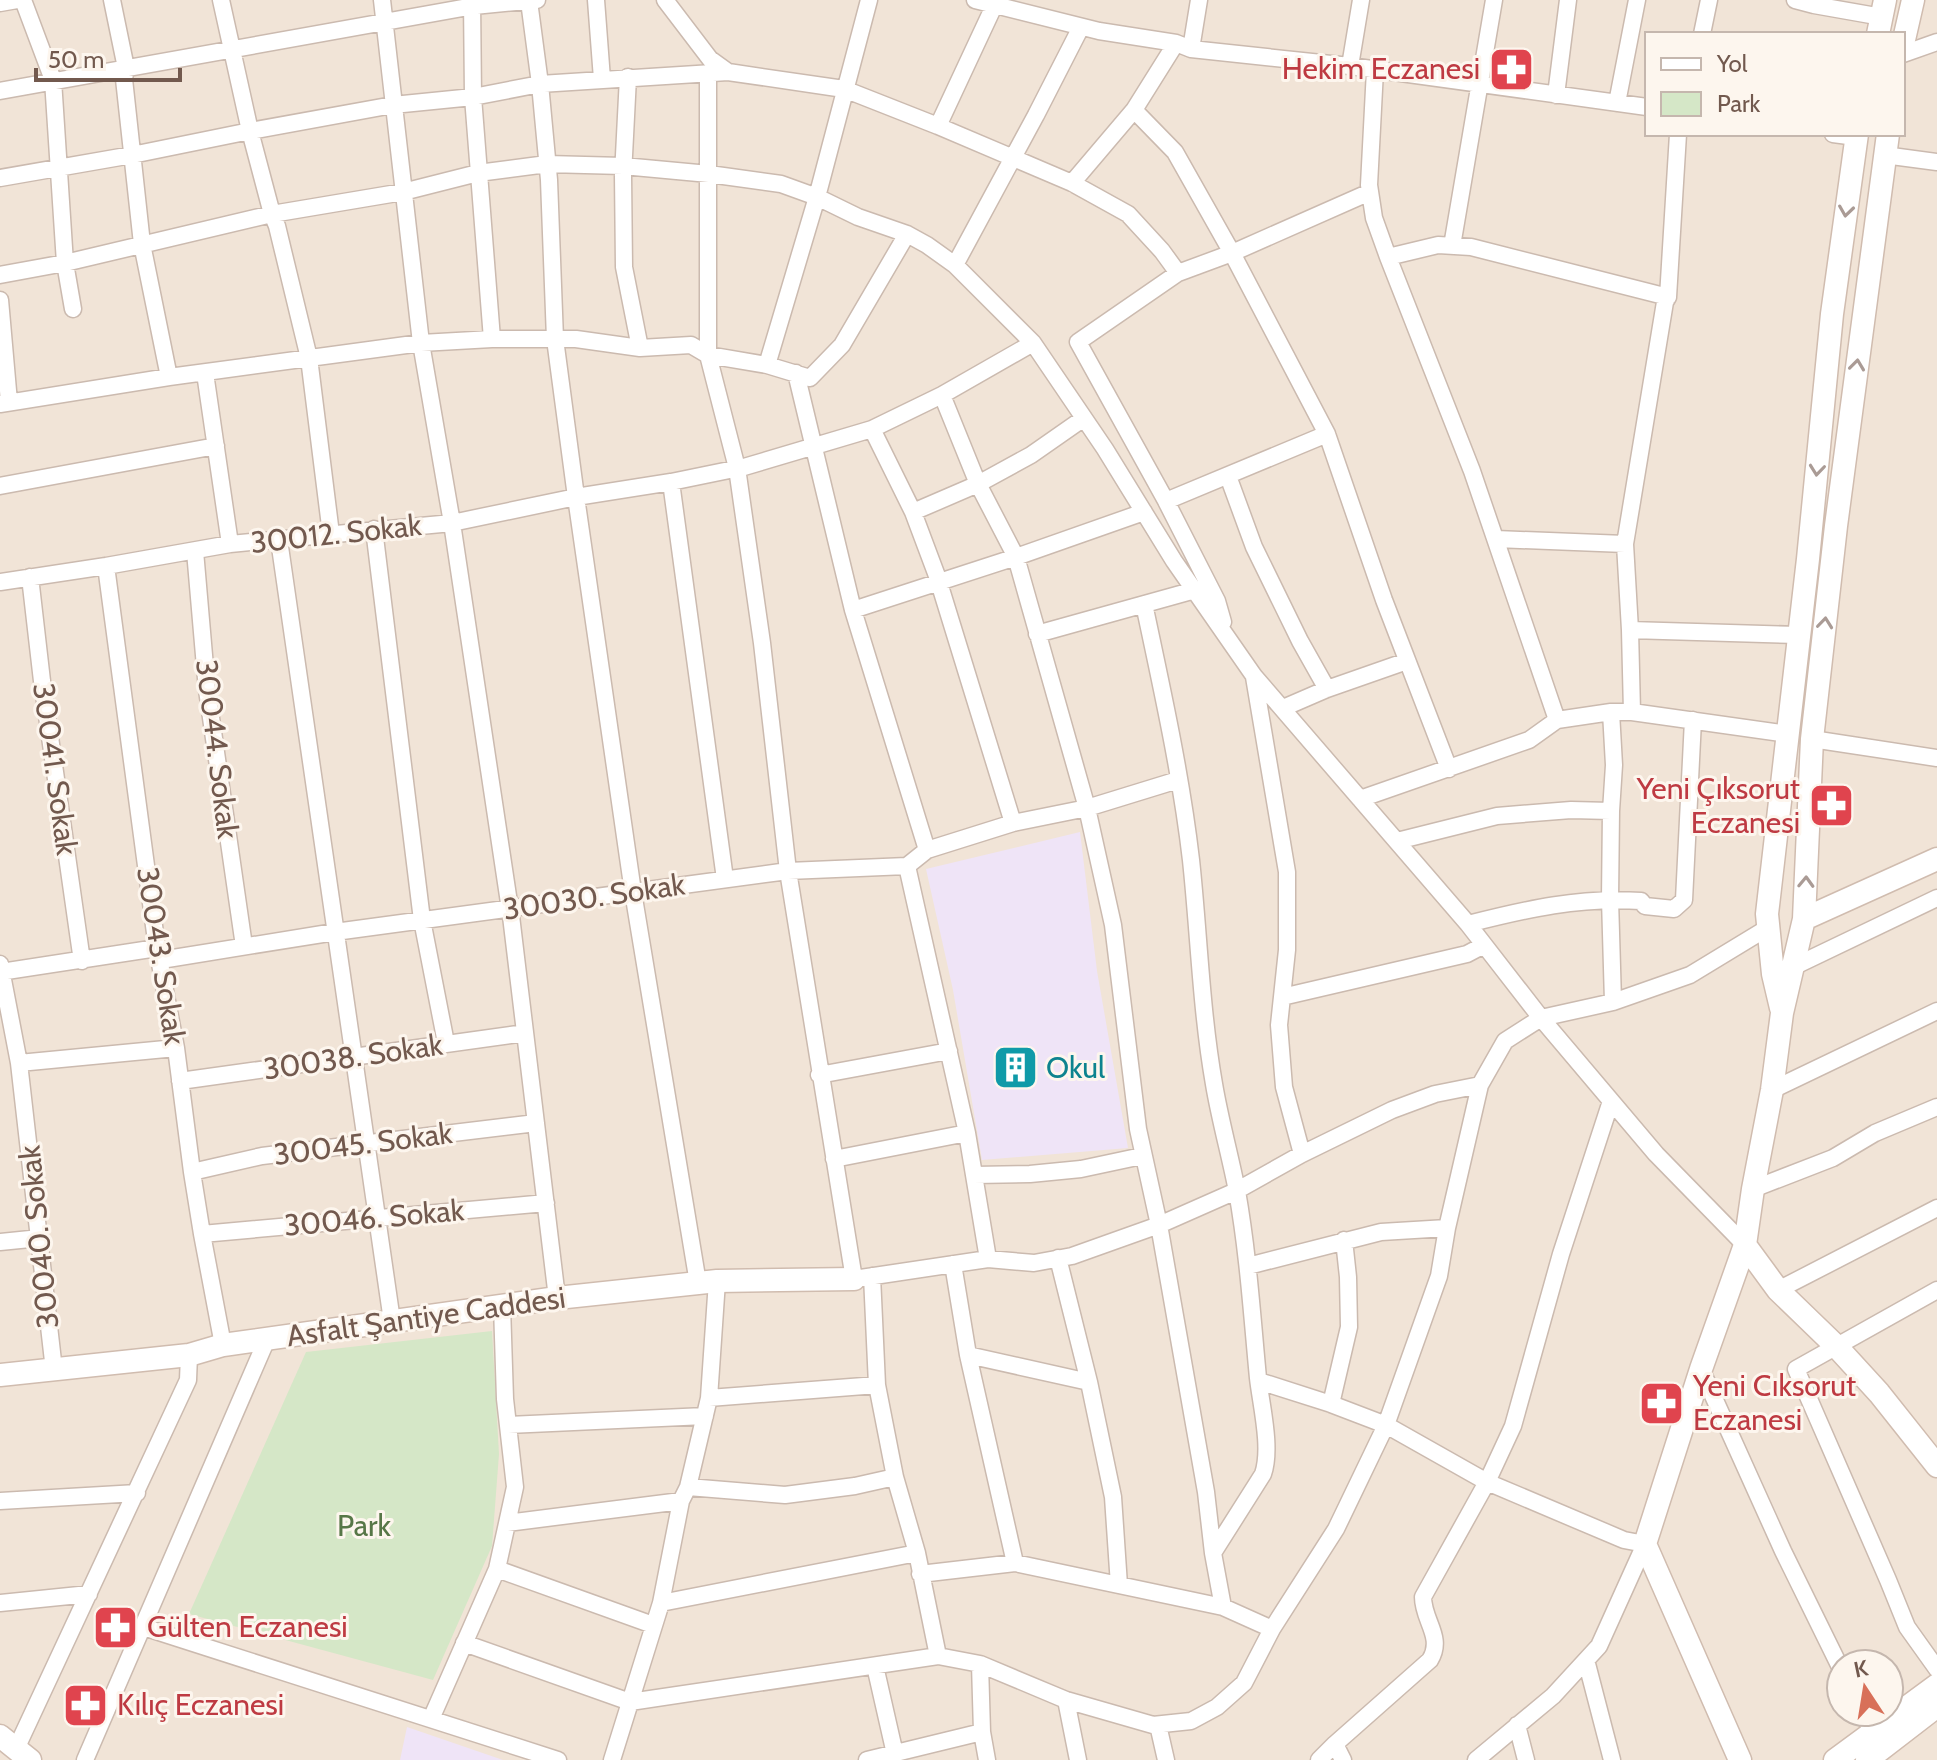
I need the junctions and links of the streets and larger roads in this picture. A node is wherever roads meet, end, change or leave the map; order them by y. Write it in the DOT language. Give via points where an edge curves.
graph roads {
  1 [pos="20,0"];
  2 [pos="112,0"];
  3 [pos="221,0"];
  4 [pos="382,0"];
  5 [pos="537,0"];
  6 [pos="596,0"];
  7 [pos="665,0"];
  8 [pos="869,0"];
  9 [pos="975,0"];
  10 [pos="1199,0"];
  11 [pos="1361,0"];
  12 [pos="1494,0"];
  13 [pos="1568,0"];
  14 [pos="1637,0"];
  15 [pos="1709,0"];
  16 [pos="1795,0"];
  17 [pos="1913,0"];
  18 [pos="529,1"];
  19 [pos="0,3"];
  20 [pos="473,3"];
  21 [pos="994,6"];
  22 [pos="1881,17"];
  23 [pos="384,21"];
  24 [pos="1081,27"];
  25 [pos="1702,32"];
  26 [pos="1905,35"];
  27 [pos="1937,42"];
  28 [pos="1183,46"];
  29 [pos="232,48"];
  30 [pos="1905,53"];
  31 [pos="1350,66"];
  32 [pos="126,68"];
  33 [pos="1375,70"];
  34 [pos="728,72"];
  35 [pos="708,73"];
  36 [pos="628,77"];
  37 [pos="602,79"];
  38 [pos="53,80"];
  39 [pos="540,84"];
  40 [pos="1480,84"];
  41 [pos="844,89"];
  42 [pos="0,91"];
  43 [pos="1556,95"];
  44 [pos="473,97"];
  45 [pos="1617,103"];
  46 [pos="393,105"];
  47 [pos="1645,107"];
  48 [pos="1134,110"];
  49 [pos="938,126"];
  50 [pos="250,131"];
  51 [pos="1678,136"];
  52 [pos="1856,136"];
  53 [pos="1886,144"];
  54 [pos="132,155"];
  55 [pos="1012,158"];
  56 [pos="1937,162"];
  57 [pos="547,164"];
  58 [pos="623,166"];
  59 [pos="58,167"];
  60 [pos="478,173"];
  61 [pos="709,174"];
  62 [pos="0,178"];
  63 [pos="1072,183"];
  64 [pos="403,192"];
  65 [pos="1370,192"];
  66 [pos="817,197"];
  67 [pos="272,214"];
  68 [pos="907,234"];
  69 [pos="142,244"];
  70 [pos="1452,246"];
  71 [pos="1232,253"];
  72 [pos="1388,257"];
  73 [pos="65,263"];
  74 [pos="955,265"];
  75 [pos="1178,273"];
  76 [pos="0,275"];
  77 [pos="1668,297"];
  78 [pos="0,300"];
  79 [pos="73,309"];
  80 [pos="492,339"];
  81 [pos="555,339"];
  82 [pos="421,343"];
  83 [pos="1033,343"];
  84 [pos="640,348"];
  85 [pos="708,355"];
  86 [pos="309,358"];
  87 [pos="767,365"];
  88 [pos="205,373"];
  89 [pos="796,373"];
  90 [pos="169,377"];
  91 [pos="942,395"];
  92 [pos="4,403"];
  93 [pos="1084,418"];
  94 [pos="872,429"];
  95 [pos="1327,434"];
  96 [pos="216,446"];
  97 [pos="814,447"];
  98 [pos="737,468"];
  99 [pos="1228,476"];
  100 [pos="671,482"];
  101 [pos="978,484"];
  102 [pos="0,486"];
  103 [pos="576,497"];
  104 [pos="1166,501"];
  105 [pos="913,512"];
  106 [pos="1144,512"];
  107 [pos="452,523"];
  108 [pos="374,529"];
  109 [pos="331,534"];
  110 [pos="1496,539"];
  111 [pos="279,540"];
  112 [pos="230,544"];
  113 [pos="1625,544"];
  114 [pos="195,551"];
  115 [pos="1016,557"];
  116 [pos="106,566"];
  117 [pos="30,577"];
  118 [pos="0,582"];
  119 [pos="939,583"];
  120 [pos="1195,590"];
  121 [pos="1144,604"];
  122 [pos="853,610"];
  123 [pos="1630,630"];
  124 [pos="1037,634"];
  125 [pos="1226,635"];
  126 [pos="1799,635"];
  127 [pos="1407,661"];
  128 [pos="1254,676"];
  129 [pos="1327,689"];
  130 [pos="1283,708"];
  131 [pos="1611,712"];
  132 [pos="1632,712"];
  133 [pos="1557,720"];
  134 [pos="1693,720"];
  135 [pos="1788,734"];
  136 [pos="1812,739"];
  137 [pos="1937,758"];
  138 [pos="1449,769"];
  139 [pos="1178,780"];
  140 [pos="1360,799"];
  141 [pos="1087,808"];
  142 [pos="1611,811"];
  143 [pos="1013,823"];
  144 [pos="1397,841"];
  145 [pos="927,850"];
  146 [pos="1937,859"];
  147 [pos="907,866"];
  148 [pos="788,871"];
  149 [pos="725,879"];
  150 [pos="633,892"];
  151 [pos="1937,898"];
  152 [pos="1610,899"];
  153 [pos="510,908"];
  154 [pos="1804,919"];
  155 [pos="422,920"];
  156 [pos="1468,924"];
  157 [pos="1769,927"];
  158 [pos="335,932"];
  159 [pos="1484,945"];
  160 [pos="244,946"];
  161 [pos="157,948"];
  162 [pos="82,961"];
  163 [pos="1793,967"];
  164 [pos="1,969"];
  165 [pos="1282,997"];
  166 [pos="1613,1002"];
  167 [pos="1937,1011"];
  168 [pos="1782,1013"];
  169 [pos="1541,1018"];
  170 [pos="525,1033"];
  171 [pos="446,1043"];
  172 [pos="176,1048"];
  173 [pos="949,1051"];
  174 [pos="353,1058"];
  175 [pos="19,1063"];
  176 [pos="819,1075"];
  177 [pos="180,1081"];
  178 [pos="1480,1085"];
  179 [pos="1772,1090"];
  180 [pos="1611,1101"];
  181 [pos="1937,1107"];
  182 [pos="536,1123"];
  183 [pos="967,1133"];
  184 [pos="366,1144"];
  185 [pos="1302,1154"];
  186 [pos="1142,1156"];
  187 [pos="834,1159"];
  188 [pos="192,1172"];
  189 [pos="974,1175"];
  190 [pos="1753,1189"];
  191 [pos="1236,1191"];
  192 [pos="546,1203"];
  193 [pos="1937,1208"];
  194 [pos="377,1218"];
  195 [pos="1159,1225"];
  196 [pos="1447,1228"];
  197 [pos="202,1234"];
  198 [pos="40,1238"];
  199 [pos="1344,1240"];
  200 [pos="0,1242"];
  201 [pos="1745,1245"];
  202 [pos="1058,1258"];
  203 [pos="988,1259"];
  204 [pos="953,1264"];
  205 [pos="1248,1266"];
  206 [pos="863,1278"];
  207 [pos="708,1282"];
  208 [pos="1778,1290"];
  209 [pos="1937,1290"];
  210 [pos="557,1298"];
  211 [pos="502,1306"];
  212 [pos="392,1321"];
  213 [pos="267,1339"];
  214 [pos="223,1345"];
  215 [pos="1836,1346"];
  216 [pos="189,1355"];
  217 [pos="968,1355"];
  218 [pos="1701,1369"];
  219 [pos="54,1370"];
  220 [pos="0,1375"];
  221 [pos="1259,1381"];
  222 [pos="1089,1382"];
  223 [pos="877,1385"];
  224 [pos="709,1398"];
  225 [pos="1331,1404"];
  226 [pos="705,1416"];
  227 [pos="508,1425"];
  228 [pos="1386,1425"];
  229 [pos="1933,1451"];
  230 [pos="895,1477"];
  231 [pos="1487,1482"];
  232 [pos="137,1493"];
  233 [pos="685,1494"];
  234 [pos="0,1501"];
  235 [pos="507,1523"];
  236 [pos="1645,1544"];
  237 [pos="917,1553"];
  238 [pos="1213,1553"];
  239 [pos="1015,1563"];
  240 [pos="497,1569"];
  241 [pos="920,1574"];
  242 [pos="1119,1585"];
  243 [pos="89,1594"];
  244 [pos="0,1603"];
  245 [pos="661,1603"];
  246 [pos="1223,1607"];
  247 [pos="653,1625"];
  248 [pos="143,1627"];
  249 [pos="1272,1629"];
  250 [pos="464,1643"];
  251 [pos="1831,1648"];
  252 [pos="938,1656"];
  253 [pos="1586,1660"];
  254 [pos="980,1664"];
  255 [pos="875,1666"];
  256 [pos="1937,1669"];
  257 [pos="1937,1685"];
  258 [pos="1066,1700"];
  259 [pos="630,1702"];
  260 [pos="1905,1702"];
  261 [pos="1937,1706"];
  262 [pos="431,1719"];
  263 [pos="1158,1725"];
  264 [pos="1517,1725"];
  265 [pos="1862,1728"];
  266 [pos="982,1732"];
  267 [pos="1335,1744"];
  268 [pos="15,1748"];
  269 [pos="896,1756"];
  270 [pos="85,1760"];
  271 [pos="558,1760"];
  272 [pos="612,1760"];
  273 [pos="867,1760"];
  274 [pos="987,1760"];
  275 [pos="1078,1760"];
  276 [pos="1166,1760"];
  277 [pos="1319,1760"];
  278 [pos="1343,1760"];
  279 [pos="1476,1760"];
  280 [pos="1526,1760"];
  281 [pos="1612,1760"];
  282 [pos="1740,1760"];
  283 [pos="1835,1760"];
  284 [pos="1867,1760"];
  1 -- 19 [label="street"];
  1 -- 38 [label="street"];
  2 -- 32 [label="street"];
  3 -- 29 [label="street"];
  4 -- 23 [label="street"];
  5 -- 18 [label="street"];
  6 -- 37 [label="street"];
  7 -- 34 [label="street" via="710,59"];
  8 -- 41 [label="street"];
  9 -- 21 [label="street"];
  10 -- 28 [label="street"];
  11 -- 31 [label="street"];
  12 -- 40 [label="street"];
  13 -- 43 [label="street"];
  14 -- 45 [label="street"];
  15 -- 25 [label="street"];
  16 -- 22 [label="street"];
  17 -- 26 [label="street"];
  18 -- 20 [label="street"];
  18 -- 39 [label="street"];
  20 -- 23 [label="street"];
  20 -- 44 [label="street"];
  21 -- 24 [label="street"];
  21 -- 49 [label="street"];
  23 -- 29 [label="street"];
  23 -- 46 [label="street"];
  24 -- 28 [label="street"];
  24 -- 55 [label="street"];
  27 -- 30 [label="street"];
  28 -- 31 [label="street"];
  28 -- 48 [label="street"];
  29 -- 32 [label="street"];
  29 -- 50 [label="street"];
  31 -- 33 [label="street"];
  32 -- 38 [label="street"];
  32 -- 54 [label="street"];
  33 -- 40 [label="street"];
  33 -- 65 [label="street"];
  34 -- 35 [label="street"];
  34 -- 41 [label="street"];
  35 -- 36 [label="street"];
  35 -- 61 [label="street"];
  36 -- 37 [label="street"];
  36 -- 58 [label="street"];
  37 -- 39 [label="street"];
  38 -- 42 [label="street"];
  38 -- 59 [label="street"];
  39 -- 44 [label="street"];
  39 -- 57 [label="street"];
  40 -- 43 [label="street"];
  40 -- 70 [label="street"];
  41 -- 49 [label="street"];
  41 -- 66 [label="street"];
  43 -- 45 [label="street"];
  44 -- 46 [label="street"];
  44 -- 60 [label="street"];
  45 -- 47 [label="street"];
  46 -- 50 [label="street"];
  46 -- 64 [label="street"];
  48 -- 63 [label="street"];
  48 -- 71 [label="street" via="1175,152"];
  49 -- 55 [label="street"];
  50 -- 54 [label="street"];
  50 -- 67 [label="street"];
  51 -- 77 [label="street"];
  52 -- 126 [label="street, one-way"];
  53 -- 56 [label="street"];
  136 -- 53 [label="street, one-way"];
  54 -- 59 [label="street"];
  54 -- 69 [label="street"];
  55 -- 63 [label="street"];
  55 -- 74 [label="street"];
  57 -- 58 [label="street"];
  57 -- 60 [label="street"];
  57 -- 81 [label="street"];
  58 -- 61 [label="street"];
  58 -- 84 [label="street" via="624,267"];
  59 -- 62 [label="street"];
  59 -- 73 [label="street"];
  60 -- 64 [label="street"];
  60 -- 80 [label="street"];
  61 -- 66 [label="street" via="781,184"];
  61 -- 85 [label="street"];
  63 -- 75 [label="street" via="1128,214"];
  64 -- 67 [label="street"];
  64 -- 82 [label="street"];
  65 -- 71 [label="street"];
  65 -- 72 [label="street"];
  66 -- 68 [label="street"];
  66 -- 87 [label="street"];
  67 -- 69 [label="street"];
  67 -- 86 [label="street"];
  68 -- 74 [label="street"];
  68 -- 89 [label="street" via="842,345 810,378"];
  69 -- 73 [label="street"];
  69 -- 90 [label="street"];
  70 -- 72 [label="street"];
  70 -- 77 [label="street"];
  71 -- 75 [label="street"];
  71 -- 95 [label="street"];
  72 -- 110 [label="street"];
  73 -- 76 [label="street"];
  73 -- 79 [label="street"];
  74 -- 83 [label="street"];
  75 -- 104 [label="street" via="1078,342"];
  77 -- 113 [label="street"];
  78 -- 92 [label="street"];
  80 -- 81 [label="street"];
  80 -- 82 [label="street"];
  81 -- 84 [label="street"];
  81 -- 103 [label="street"];
  82 -- 86 [label="street"];
  82 -- 107 [label="street"];
  83 -- 91 [label="street, 30012. Sokak"];
  83 -- 93 [label="street"];
  84 -- 85 [label="street" via="691,345"];
  85 -- 87 [label="street"];
  85 -- 98 [label="street"];
  86 -- 88 [label="street"];
  86 -- 109 [label="street"];
  87 -- 89 [label="street"];
  88 -- 90 [label="street"];
  88 -- 96 [label="street"];
  89 -- 97 [label="street"];
  90 -- 92 [label="street"];
  91 -- 94 [label="street, 30012. Sokak"];
  91 -- 101 [label="street"];
  93 -- 101 [label="street"];
  93 -- 106 [label="street"];
  94 -- 97 [label="street, 30012. Sokak"];
  94 -- 105 [label="street"];
  95 -- 99 [label="street"];
  95 -- 127 [label="street"];
  96 -- 102 [label="street"];
  96 -- 112 [label="street"];
  97 -- 98 [label="street, 30012. Sokak"];
  97 -- 122 [label="street"];
  98 -- 100 [label="street, 30012. Sokak"];
  98 -- 148 [label="street"];
  99 -- 104 [label="street"];
  99 -- 129 [label="street" via="1254,547"];
  100 -- 103 [label="street, 30012. Sokak"];
  100 -- 149 [label="street"];
  101 -- 105 [label="street"];
  101 -- 115 [label="street"];
  103 -- 107 [label="street, 30012. Sokak"];
  103 -- 150 [label="street"];
  104 -- 125 [label="street" via="1217,601"];
  105 -- 119 [label="street"];
  106 -- 115 [label="street"];
  106 -- 120 [label="street"];
  107 -- 108 [label="street, 30012. Sokak"];
  107 -- 153 [label="street"];
  108 -- 109 [label="street, 30012. Sokak"];
  108 -- 155 [label="street"];
  109 -- 111 [label="street, 30012. Sokak"];
  110 -- 113 [label="street"];
  110 -- 133 [label="street"];
  111 -- 112 [label="street, 30012. Sokak"];
  111 -- 158 [label="street"];
  112 -- 114 [label="street, 30012. Sokak"];
  113 -- 123 [label="street"];
  114 -- 116 [label="street, 30012. Sokak"];
  114 -- 160 [label="street, 30044. Sokak" via="207,690"];
  115 -- 119 [label="street"];
  115 -- 124 [label="street"];
  116 -- 117 [label="street, 30012. Sokak"];
  116 -- 161 [label="street, 30043. Sokak"];
  117 -- 118 [label="street, 30012. Sokak"];
  117 -- 162 [label="street, 30041. Sokak"];
  119 -- 122 [label="street"];
  119 -- 143 [label="street"];
  120 -- 121 [label="street"];
  120 -- 125 [label="street"];
  121 -- 124 [label="street"];
  121 -- 139 [label="street"];
  122 -- 145 [label="street"];
  123 -- 126 [label="street"];
  123 -- 132 [label="street"];
  124 -- 141 [label="street"];
  125 -- 128 [label="street"];
  126 -- 135 [label="street"];
  127 -- 129 [label="street"];
  127 -- 138 [label="street"];
  128 -- 130 [label="street"];
  128 -- 165 [label="street" via="1287,872"];
  129 -- 130 [label="street"];
  130 -- 140 [label="street"];
  131 -- 132 [label="street"];
  131 -- 133 [label="street"];
  131 -- 142 [label="street"];
  132 -- 134 [label="street"];
  133 -- 138 [label="street" via="1529,740"];
  134 -- 135 [label="street"];
  134 -- 152 [label="street" via="1684,900 1674,909"];
  135 -- 157 [label="street"];
  136 -- 137 [label="street"];
  154 -- 136 [label="street, one-way"];
  138 -- 140 [label="street"];
  139 -- 141 [label="street"];
  139 -- 191 [label="street" via="1213,1082"];
  140 -- 144 [label="street"];
  141 -- 143 [label="street"];
  141 -- 186 [label="street" via="1113,925"];
  142 -- 144 [label="street" via="1497,816"];
  142 -- 152 [label="street"];
  143 -- 145 [label="street"];
  144 -- 156 [label="street"];
  145 -- 147 [label="street"];
  146 -- 154 [label="street"];
  147 -- 148 [label="street, 30030. Sokak"];
  147 -- 173 [label="street"];
  148 -- 149 [label="street, 30030. Sokak"];
  148 -- 176 [label="street"];
  149 -- 150 [label="street, 30030. Sokak"];
  150 -- 153 [label="street, 30030. Sokak"];
  150 -- 207 [label="street"];
  151 -- 163 [label="street"];
  152 -- 156 [label="street" via="1564,902"];
  152 -- 166 [label="street"];
  153 -- 155 [label="street, 30030. Sokak"];
  153 -- 170 [label="street"];
  154 -- 163 [label="street"];
  155 -- 158 [label="street, 30030. Sokak"];
  155 -- 171 [label="street"];
  156 -- 159 [label="street"];
  157 -- 166 [label="street" via="1690,975"];
  157 -- 168 [label="street"];
  158 -- 160 [label="street, 30030. Sokak"];
  158 -- 174 [label="street"];
  159 -- 165 [label="street" via="1467,954"];
  159 -- 169 [label="street"];
  160 -- 161 [label="street, 30030. Sokak" via="167,959"];
  161 -- 162 [label="street, 30030. Sokak"];
  161 -- 172 [label="street, 30043. Sokak"];
  162 -- 164 [label="street, 30030. Sokak"];
  163 -- 168 [label="street"];
  164 -- 175 [label="street, 30040. Sokak"];
  165 -- 185 [label="street" via="1284,1087"];
  166 -- 169 [label="street"];
  167 -- 179 [label="street"];
  168 -- 179 [label="street"];
  169 -- 178 [label="street" via="1505,1041"];
  169 -- 180 [label="street"];
  170 -- 171 [label="street, 30038. Sokak"];
  170 -- 182 [label="street"];
  171 -- 174 [label="street, 30038. Sokak"];
  172 -- 175 [label="street"];
  172 -- 177 [label="street, 30043. Sokak"];
  173 -- 176 [label="street"];
  173 -- 183 [label="street"];
  174 -- 177 [label="street, 30038. Sokak"];
  174 -- 184 [label="street"];
  175 -- 198 [label="street, 30040. Sokak"];
  176 -- 187 [label="street"];
  177 -- 188 [label="street, 30043. Sokak"];
  178 -- 185 [label="street" via="1392,1110"];
  178 -- 196 [label="street"];
  179 -- 190 [label="street"];
  180 -- 201 [label="street"];
  180 -- 231 [label="street" via="1513,1426"];
  181 -- 190 [label="street" via="1833,1158"];
  182 -- 184 [label="street, 30045. Sokak"];
  182 -- 192 [label="street"];
  183 -- 187 [label="street"];
  183 -- 189 [label="street"];
  184 -- 188 [label="street, 30045. Sokak" via="262,1156"];
  184 -- 194 [label="street"];
  185 -- 191 [label="street"];
  186 -- 189 [label="street" via="1081,1169"];
  186 -- 195 [label="street"];
  187 -- 206 [label="street"];
  188 -- 197 [label="street, 30043. Sokak"];
  189 -- 203 [label="street"];
  190 -- 201 [label="street"];
  191 -- 195 [label="street"];
  191 -- 205 [label="street"];
  192 -- 194 [label="street, 30046. Sokak"];
  192 -- 210 [label="street"];
  193 -- 208 [label="street"];
  194 -- 197 [label="street, 30046. Sokak"];
  194 -- 212 [label="street"];
  195 -- 202 [label="street"];
  195 -- 238 [label="street"];
  196 -- 199 [label="street"];
  196 -- 228 [label="street" via="1439,1276"];
  197 -- 214 [label="street, 30043. Sokak"];
  198 -- 200 [label="street"];
  198 -- 219 [label="street, 30040. Sokak"];
  199 -- 205 [label="street"];
  199 -- 225 [label="street" via="1349,1327"];
  201 -- 208 [label="street"];
  201 -- 218 [label="street"];
  202 -- 203 [label="street" via="1034,1263"];
  202 -- 222 [label="street"];
  203 -- 204 [label="street"];
  204 -- 206 [label="street"];
  204 -- 217 [label="street"];
  205 -- 221 [label="street"];
  206 -- 207 [label="street, Asfalt Şantiye Caddesi"];
  206 -- 223 [label="street"];
  207 -- 210 [label="street, Asfalt Şantiye Caddesi"];
  207 -- 224 [label="street"];
  208 -- 215 [label="street"];
  209 -- 215 [label="street"];
  210 -- 211 [label="street, Asfalt Şantiye Caddesi"];
  211 -- 212 [label="street, Asfalt Şantiye Caddesi"];
  211 -- 227 [label="street"];
  212 -- 213 [label="street, Asfalt Şantiye Caddesi"];
  213 -- 214 [label="street, Asfalt Şantiye Caddesi"];
  213 -- 248 [label="street"];
  214 -- 216 [label="street, Asfalt Şantiye Caddesi"];
  215 -- 229 [label="street"];
  215 -- 256 [label="street" via="1796,1369 1907,1627"];
  216 -- 219 [label="street, Asfalt Şantiye Caddesi"];
  216 -- 232 [label="street" via="188,1380"];
  217 -- 222 [label="street"];
  217 -- 239 [label="street"];
  218 -- 236 [label="street"];
  218 -- 251 [label="street"];
  219 -- 220 [label="street, Asfalt Şantiye Caddesi"];
  221 -- 225 [label="street"];
  221 -- 238 [label="street" via="1266,1465"];
  222 -- 242 [label="street" via="1113,1497"];
  223 -- 224 [label="street"];
  223 -- 230 [label="street"];
  224 -- 226 [label="street"];
  225 -- 228 [label="street"];
  226 -- 227 [label="street"];
  226 -- 233 [label="street"];
  227 -- 235 [label="street" via="515,1487"];
  228 -- 231 [label="street"];
  228 -- 249 [label="street" via="1336,1529"];
  230 -- 233 [label="street" via="785,1495"];
  230 -- 237 [label="street"];
  231 -- 236 [label="street"];
  231 -- 267 [label="street" via="1423,1597 1436,1651"];
  232 -- 234 [label="street"];
  232 -- 243 [label="street"];
  233 -- 235 [label="street"];
  233 -- 245 [label="street"];
  235 -- 240 [label="street"];
  236 -- 253 [label="street" via="1599,1646"];
  236 -- 282 [label="street"];
  237 -- 241 [label="street"];
  237 -- 245 [label="street"];
  238 -- 246 [label="street"];
  239 -- 241 [label="street"];
  239 -- 242 [label="street"];
  240 -- 247 [label="street"];
  240 -- 250 [label="street"];
  241 -- 252 [label="street"];
  242 -- 246 [label="street"];
  243 -- 244 [label="street"];
  243 -- 268 [label="street"];
  245 -- 247 [label="street"];
  246 -- 249 [label="street"];
  247 -- 259 [label="street"];
  248 -- 262 [label="street"];
  248 -- 270 [label="street"];
  249 -- 263 [label="street" via="1244,1683 1217,1707 1191,1721"];
  250 -- 259 [label="street"];
  250 -- 262 [label="street"];
  252 -- 254 [label="street"];
  252 -- 255 [label="street"];
  253 -- 264 [label="street"];
  253 -- 281 [label="street"];
  254 -- 258 [label="street"];
  254 -- 266 [label="street"];
  255 -- 259 [label="street"];
  255 -- 269 [label="street"];
  257 -- 260 [label="street"];
  258 -- 263 [label="street"];
  258 -- 275 [label="street"];
  259 -- 272 [label="street"];
  261 -- 284 [label="street"];
  262 -- 271 [label="street"];
  263 -- 276 [label="street"];
  264 -- 279 [label="street"];
  264 -- 280 [label="street"];
  265 -- 283 [label="street"];
  266 -- 269 [label="street"];
  266 -- 274 [label="street"];
  267 -- 277 [label="street"];
  267 -- 278 [label="street"];
  269 -- 273 [label="street"];
}
